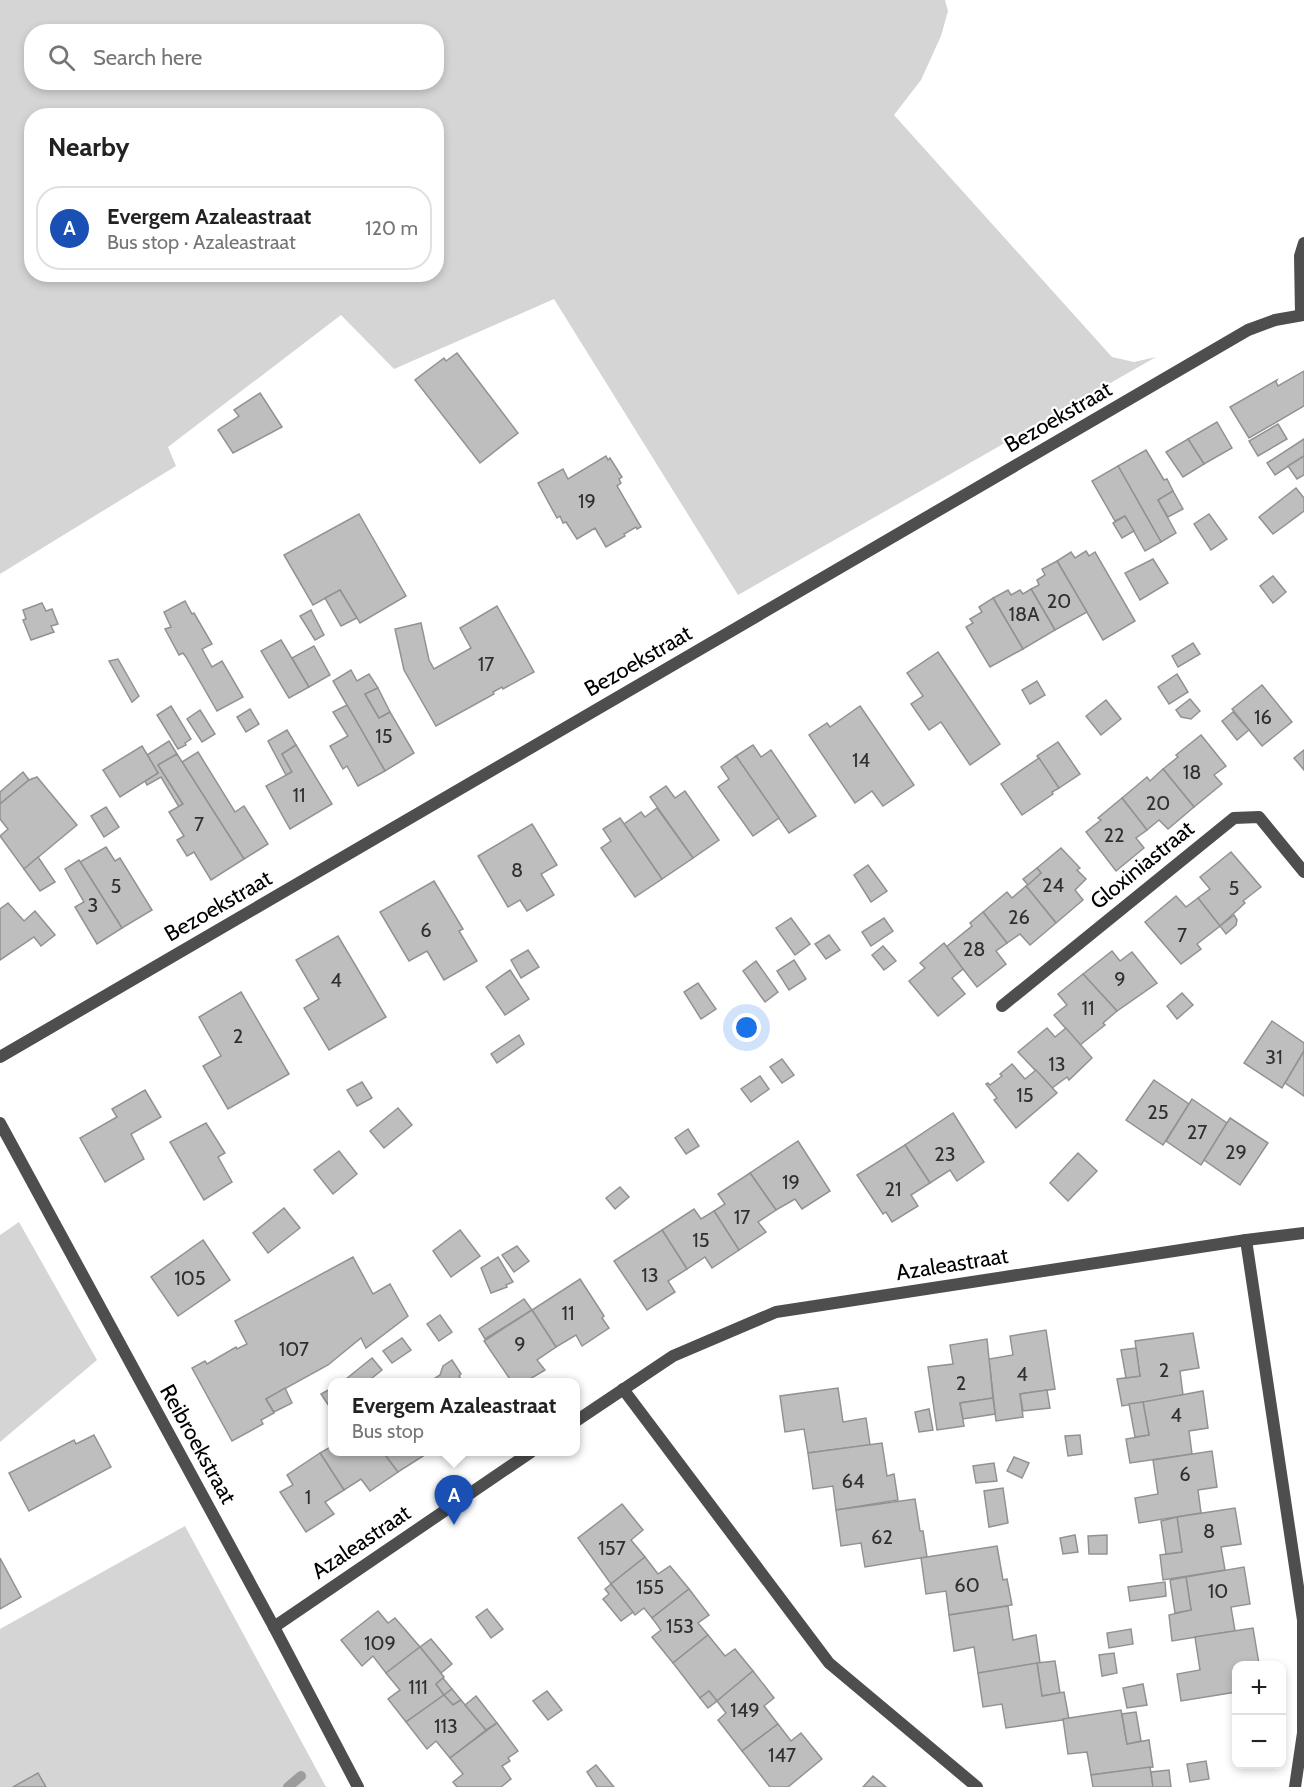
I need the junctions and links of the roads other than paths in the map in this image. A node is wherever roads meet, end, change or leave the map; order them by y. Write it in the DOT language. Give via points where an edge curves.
graph roads {
  1 [pos="1304,243"];
  2 [pos="1303,314"];
  3 [pos="1304,872"];
  4 [pos="1002,1006"];
  5 [pos="0,1057"];
  6 [pos="0,1123"];
  7 [pos="1304,1233"];
  8 [pos="1246,1240"];
  9 [pos="623,1389"];
  10 [pos="580,1418"];
  11 [pos="525,1456"];
  12 [pos="274,1627"];
  13 [pos="358,1787"];
  14 [pos="977,1787"];
  15 [pos="1295,1787"];
  1 -- 2 [label="street" via="1300,256"];
  2 -- 5 [label="street, Bezoekstraat" via="1248,330"];
  3 -- 4 [label="street, Gloxiniastraat" via="1258,817 1234,818"];
  6 -- 12 [label="street, Reibroekstraat"];
  7 -- 8 [label="street, Azaleastraat"];
  8 -- 9 [label="street, Azaleastraat" via="776,1312 672,1356"];
  8 -- 15 [label="street" via="1303,1620 1303,1733"];
  9 -- 10 [label="street, Azaleastraat"];
  9 -- 14 [label="street" via="829,1663"];
  11 -- 12 [label="street, Azaleastraat"];
  12 -- 13 [label="street, Reibroekstraat"];
}
